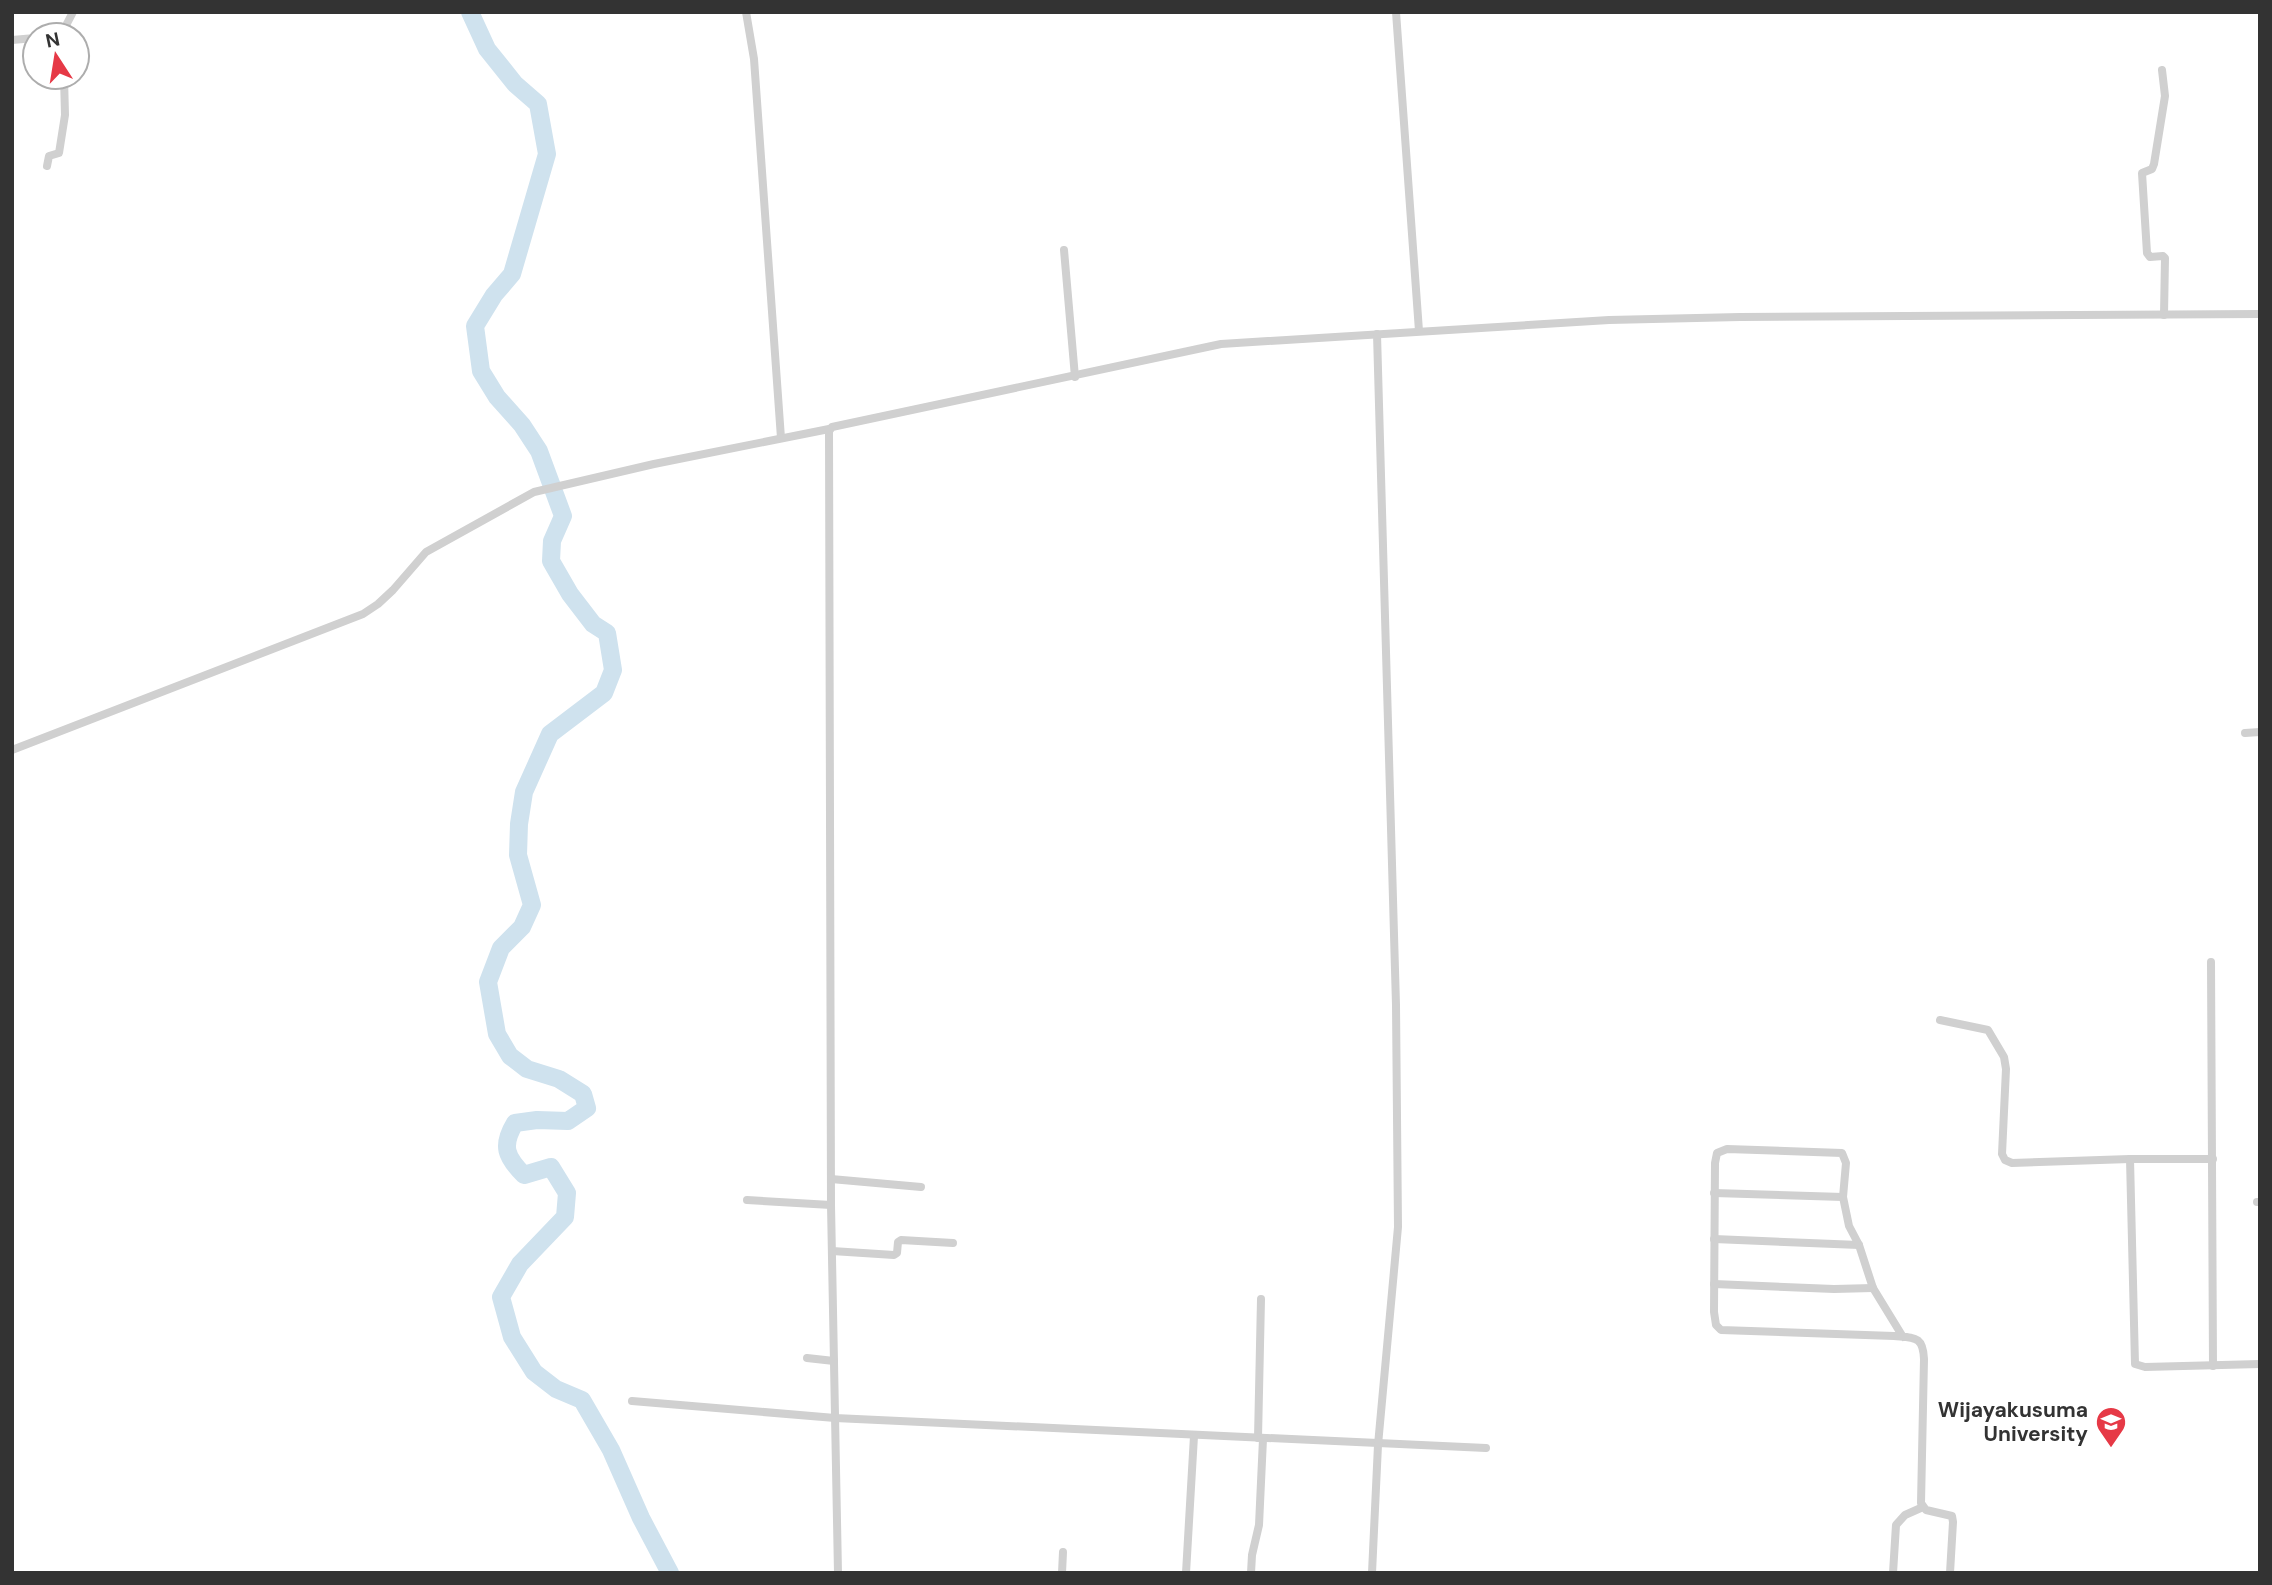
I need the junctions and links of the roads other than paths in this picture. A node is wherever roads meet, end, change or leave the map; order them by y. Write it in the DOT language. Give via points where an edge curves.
graph roads {
  1 [pos="746,12"];
  2 [pos="1396,12"];
  3 [pos="2162,70"];
  4 [pos="64,91"];
  5 [pos="47,166"];
  6 [pos="1064,250"];
  7 [pos="2260,314"];
  8 [pos="2164,315"];
  9 [pos="1419,331"];
  10 [pos="1377,334"];
  11 [pos="1075,377"];
  12 [pos="829,429"];
  13 [pos="780,438"];
  14 [pos="2260,732"];
  15 [pos="2245,733"];
  16 [pos="12,750"];
  17 [pos="2211,962"];
  18 [pos="1940,1020"];
  19 [pos="2213,1159"];
  20 [pos="2130,1160"];
  21 [pos="831,1179"];
  22 [pos="921,1187"];
  23 [pos="1714,1193"];
  24 [pos="1843,1198"];
  25 [pos="747,1200"];
  26 [pos="831,1205"];
  27 [pos="1714,1239"];
  28 [pos="953,1243"];
  29 [pos="1858,1245"];
  30 [pos="832,1251"];
  31 [pos="1714,1284"];
  32 [pos="1873,1288"];
  33 [pos="1261,1299"];
  34 [pos="1903,1337"];
  35 [pos="807,1358"];
  36 [pos="834,1361"];
  37 [pos="2260,1364"];
  38 [pos="2213,1366"];
  39 [pos="632,1401"];
  40 [pos="835,1418"];
  41 [pos="1194,1436"];
  42 [pos="1260,1438"];
  43 [pos="1378,1445"];
  44 [pos="1486,1448"];
  45 [pos="1923,1507"];
  46 [pos="1063,1552"];
  47 [pos="838,1573"];
  48 [pos="1062,1573"];
  49 [pos="1186,1573"];
  50 [pos="1251,1573"];
  51 [pos="1372,1573"];
  52 [pos="1893,1573"];
  53 [pos="1950,1573"];
  1 -- 13 [label="street" via="754,59"];
  2 -- 9 [label="street"];
  3 -- 8 [label="street" via="2165,96 2154,163 2142,173 2147,253 2165,258"];
  4 -- 5 [label="street" via="59,153 49,156"];
  6 -- 11 [label="street"];
  7 -- 8 [label="street"];
  8 -- 9 [label="street" via="1609,320"];
  9 -- 10 [label="street"];
  10 -- 11 [label="street" via="1221,345"];
  10 -- 43 [label="street" via="1398,1213"];
  11 -- 12 [label="street"];
  12 -- 13 [label="street"];
  12 -- 21 [label="street"];
  13 -- 16 [label="street" via="534,492 426,552 393,590 363,614"];
  14 -- 15 [label="street"];
  17 -- 19 [label="street"];
  18 -- 20 [label="street" via="1988,1030 2004,1057 2005,1160"];
  19 -- 20 [label="street"];
  19 -- 38 [label="street"];
  20 -- 38 [label="street" via="2135,1364"];
  21 -- 22 [label="street"];
  21 -- 26 [label="street"];
  23 -- 24 [label="street"];
  23 -- 24 [label="street" via="1714,1163 1721,1150 1835,1152 1842,1153 1846,1163"];
  23 -- 27 [label="street"];
  24 -- 29 [label="street"];
  25 -- 26 [label="street"];
  26 -- 30 [label="street"];
  27 -- 29 [label="street"];
  27 -- 31 [label="street"];
  28 -- 30 [label="street" via="901,1240 894,1255"];
  29 -- 32 [label="street"];
  30 -- 36 [label="street"];
  31 -- 32 [label="street"];
  31 -- 34 [label="street" via="1714,1319 1721,1330"];
  32 -- 34 [label="street"];
  33 -- 42 [label="street"];
  34 -- 45 [label="street" via="1921,1342 1923,1347"];
  35 -- 36 [label="street"];
  36 -- 40 [label="street"];
  37 -- 38 [label="street"];
  39 -- 40 [label="street"];
  40 -- 41 [label="street"];
  40 -- 47 [label="street"];
  41 -- 42 [label="street"];
  41 -- 49 [label="street"];
  42 -- 43 [label="street"];
  42 -- 50 [label="street" via="1259,1525"];
  43 -- 44 [label="street"];
  43 -- 51 [label="street"];
  45 -- 52 [label="street" via="1896,1525"];
  45 -- 53 [label="street" via="1952,1516"];
  46 -- 48 [label="street"];
}
